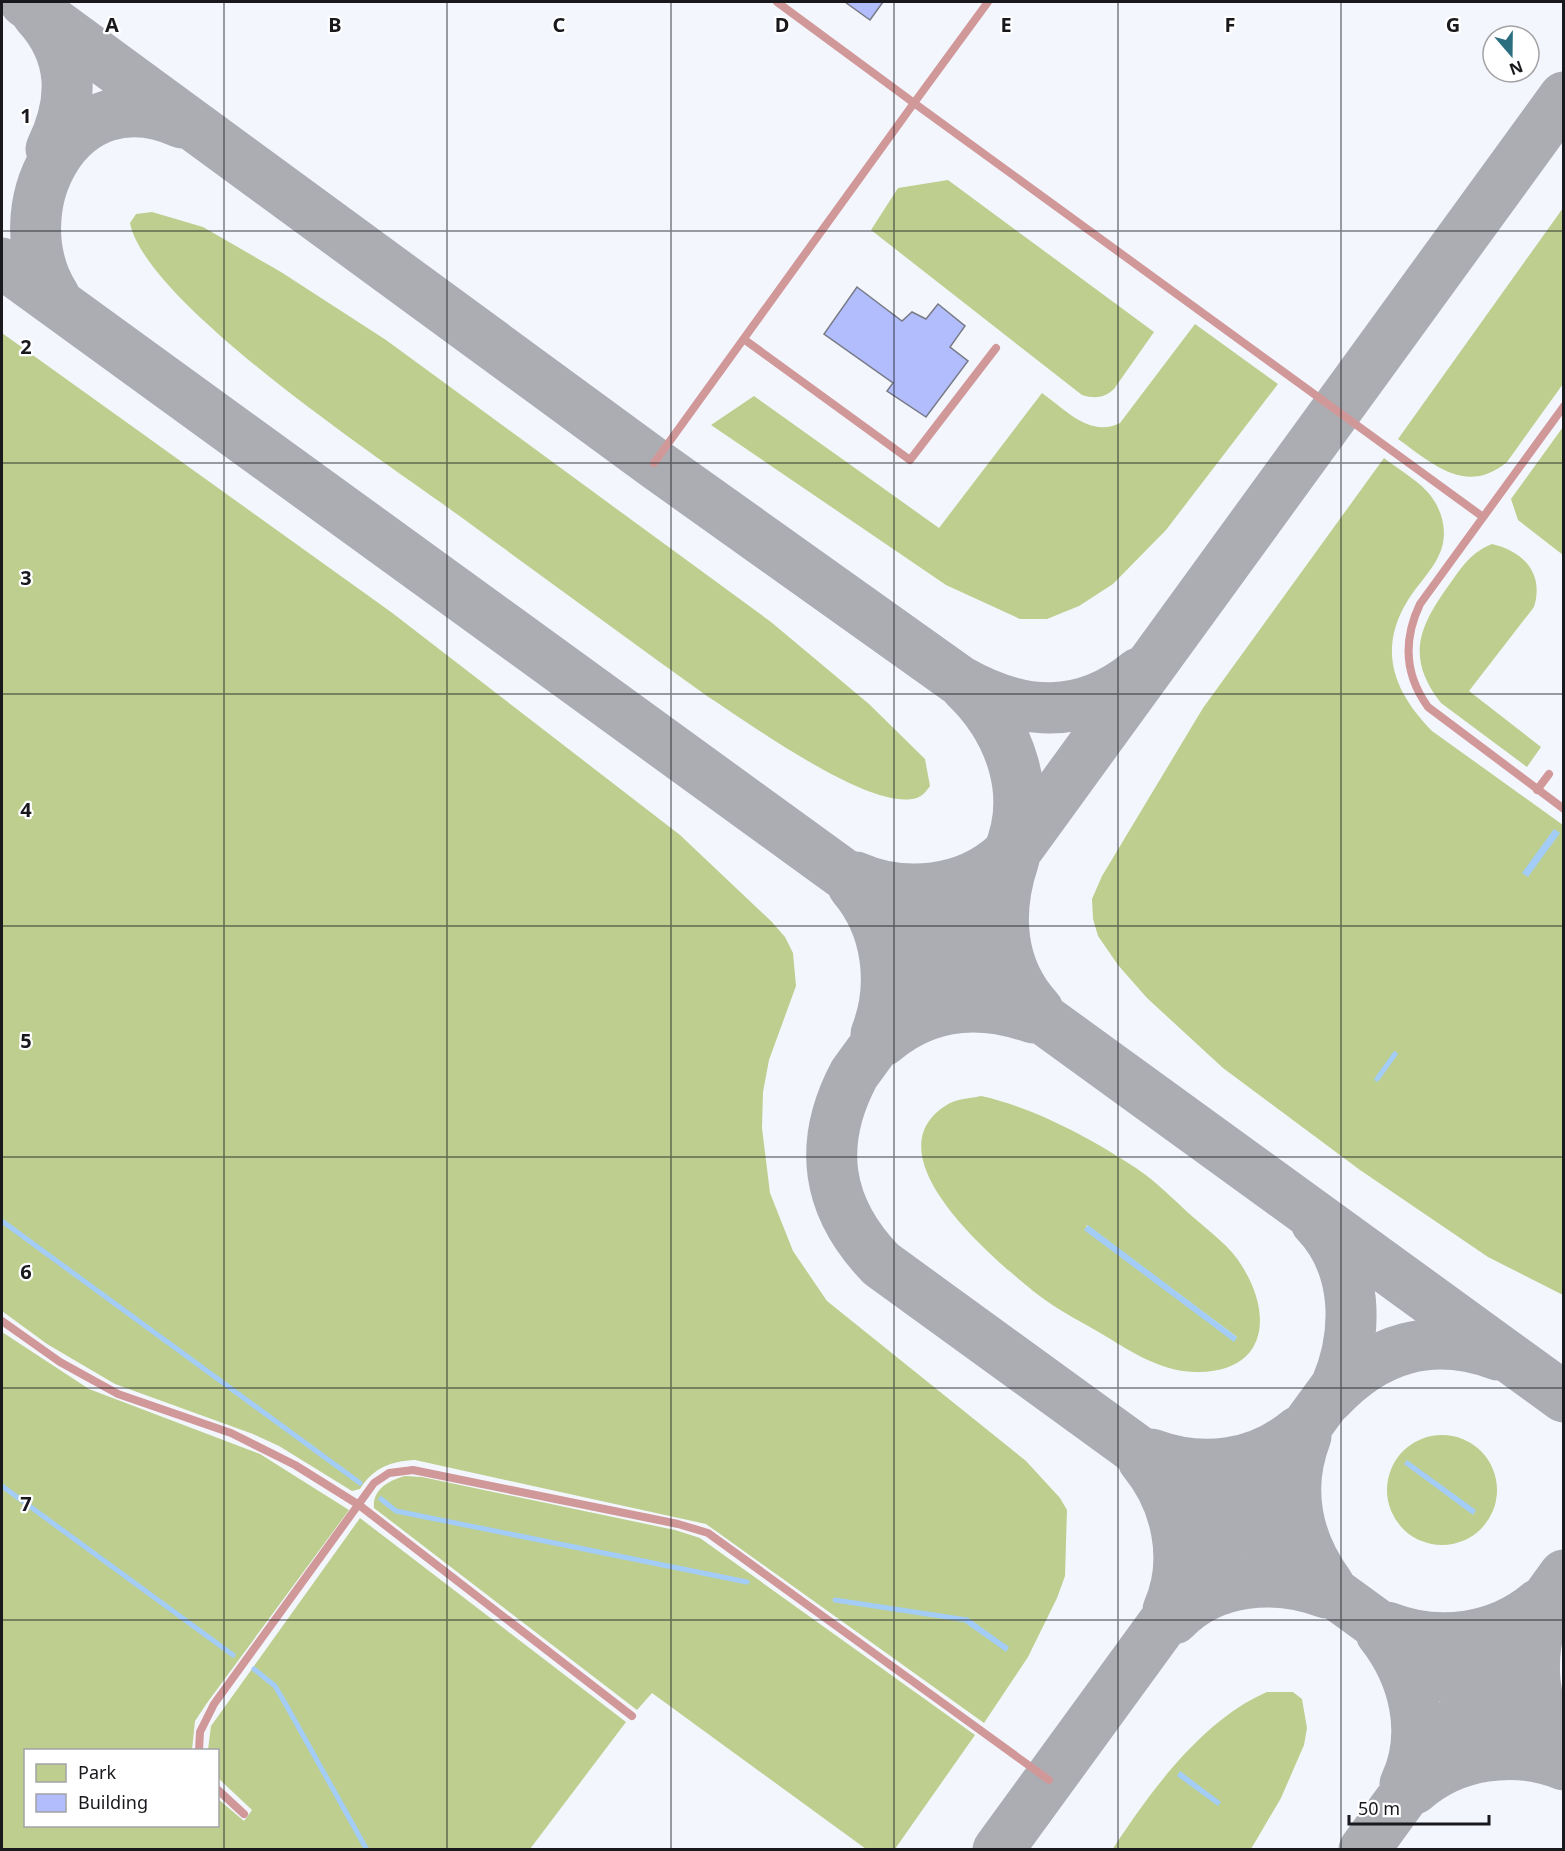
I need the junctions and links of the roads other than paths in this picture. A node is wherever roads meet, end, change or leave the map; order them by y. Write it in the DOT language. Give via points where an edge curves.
graph roads {
  1 [pos="777,2"];
  2 [pos="988,2"];
  3 [pos="914,103"];
  4 [pos="745,340"];
  5 [pos="996,348"];
  6 [pos="1563,406"];
  7 [pos="654,463"];
  8 [pos="1483,517"];
  9 [pos="1549,774"];
  10 [pos="1537,790"];
  11 [pos="1563,809"];
  12 [pos="2,1321"];
  13 [pos="359,1505"];
  14 [pos="632,1716"];
  15 [pos="199,1749"];
  16 [pos="1049,1780"];
  17 [pos="219,1791"];
  18 [pos="244,1814"];
  1 -- 3 [label="lane"];
  2 -- 3 [label="lane"];
  3 -- 4 [label="lane"];
  3 -- 8 [label="lane"];
  4 -- 5 [label="lane" via="910,460"];
  4 -- 7 [label="lane"];
  6 -- 8 [label="lane"];
  8 -- 10 [label="lane" via="1419,604 1408,635 1409,667 1419,696 1438,718"];
  9 -- 10 [label="lane"];
  10 -- 11 [label="lane"];
  12 -- 13 [label="lane" via="93,1381 260,1446"];
  13 -- 14 [label="lane"];
  13 -- 15 [label="lane" via="214,1704 200,1732"];
  13 -- 16 [label="lane" via="382,1476 413,1470 708,1533"];
  17 -- 18 [label="lane"];
}
